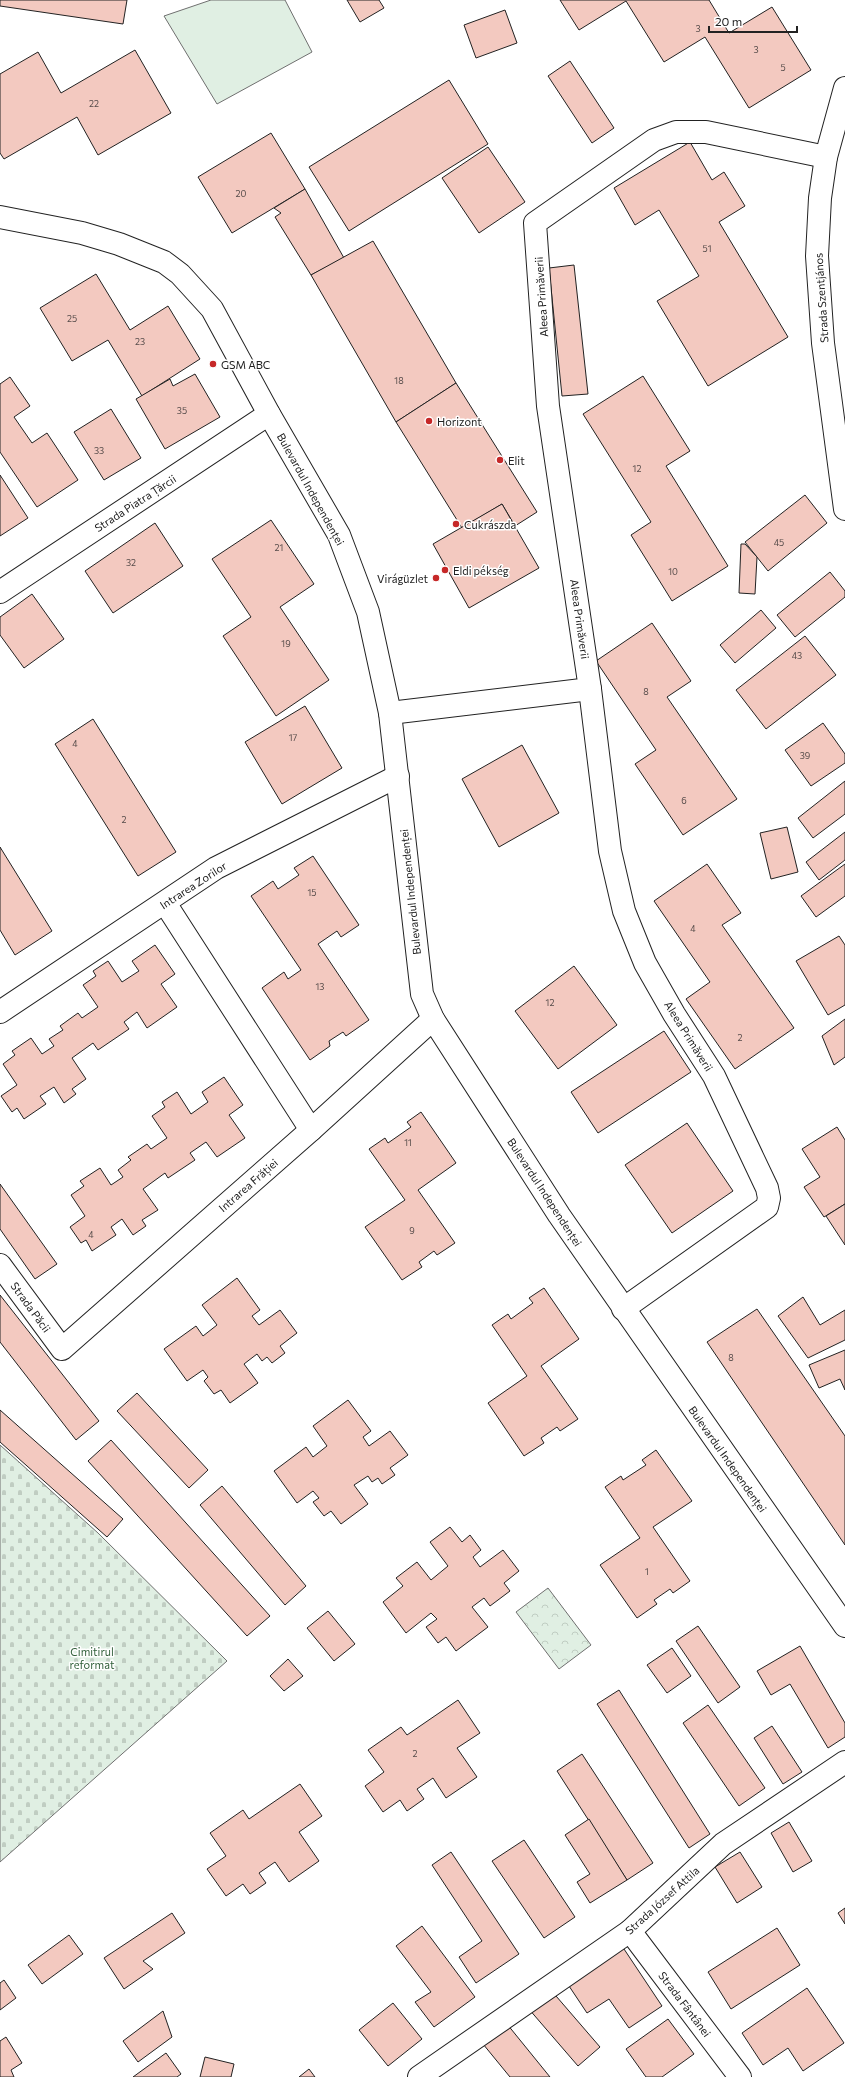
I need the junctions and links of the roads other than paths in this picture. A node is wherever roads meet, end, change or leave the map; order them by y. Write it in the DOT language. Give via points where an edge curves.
graph roads {
  1 [pos="845,88"];
  2 [pos="826,157"];
  3 [pos="0,217"];
  4 [pos="269,414"];
  5 [pos="845,509"];
  6 [pos="0,592"];
  7 [pos="590,689"];
  8 [pos="390,713"];
  9 [pos="398,776"];
  10 [pos="165,903"];
  11 [pos="0,1012"];
  12 [pos="433,1018"];
  13 [pos="311,1130"];
  14 [pos="0,1264"];
  15 [pos="623,1309"];
  16 [pos="62,1349"];
  17 [pos="845,1626"];
  18 [pos="845,1762"];
  19 [pos="630,1931"];
  20 [pos="419,2077"];
  21 [pos="740,2077"];
  1 -- 2 [label="street, Strada Szentjános"];
  2 -- 5 [label="street, Strada Szentjános" via="820,198 817,256 824,343"];
  2 -- 7 [label="street, Aleea Primăverii" via="706,132 676,132 654,140 535,223 548,406"];
  3 -- 4 [label="street, Bulevardul Independenței" via="82,233 164,262 180,274 212,309"];
  4 -- 6 [label="street, Strada Piatra Țărcii"];
  4 -- 8 [label="street, Bulevardul Independenței" via="339,535 368,612"];
  7 -- 8 [label="street"];
  7 -- 15 [label="street, Aleea Primăverii" via="610,851 624,911 645,962 674,1014 714,1076 767,1188 769,1198 767,1207"];
  8 -- 9 [label="street, Bulevardul Independenței"];
  9 -- 10 [label="street, Intrarea Zorilor" via="216,868"];
  9 -- 12 [label="street, Bulevardul Independenței" via="422,994"];
  10 -- 11 [label="street, Intrarea Zorilor"];
  10 -- 13 [label="street"];
  12 -- 13 [label="street, Intrarea Frăției"];
  12 -- 15 [label="street, Bulevardul Independenței" via="559,1215"];
  13 -- 16 [label="street, Intrarea Frăției"];
  14 -- 16 [label="street, Strada Păcii"];
  15 -- 17 [label="street, Bulevardul Independenței"];
  18 -- 19 [label="street, Strada József Attila" via="723,1844"];
  19 -- 20 [label="street, Strada József Attila"];
  19 -- 21 [label="street, Strada Fântânei"];
}
